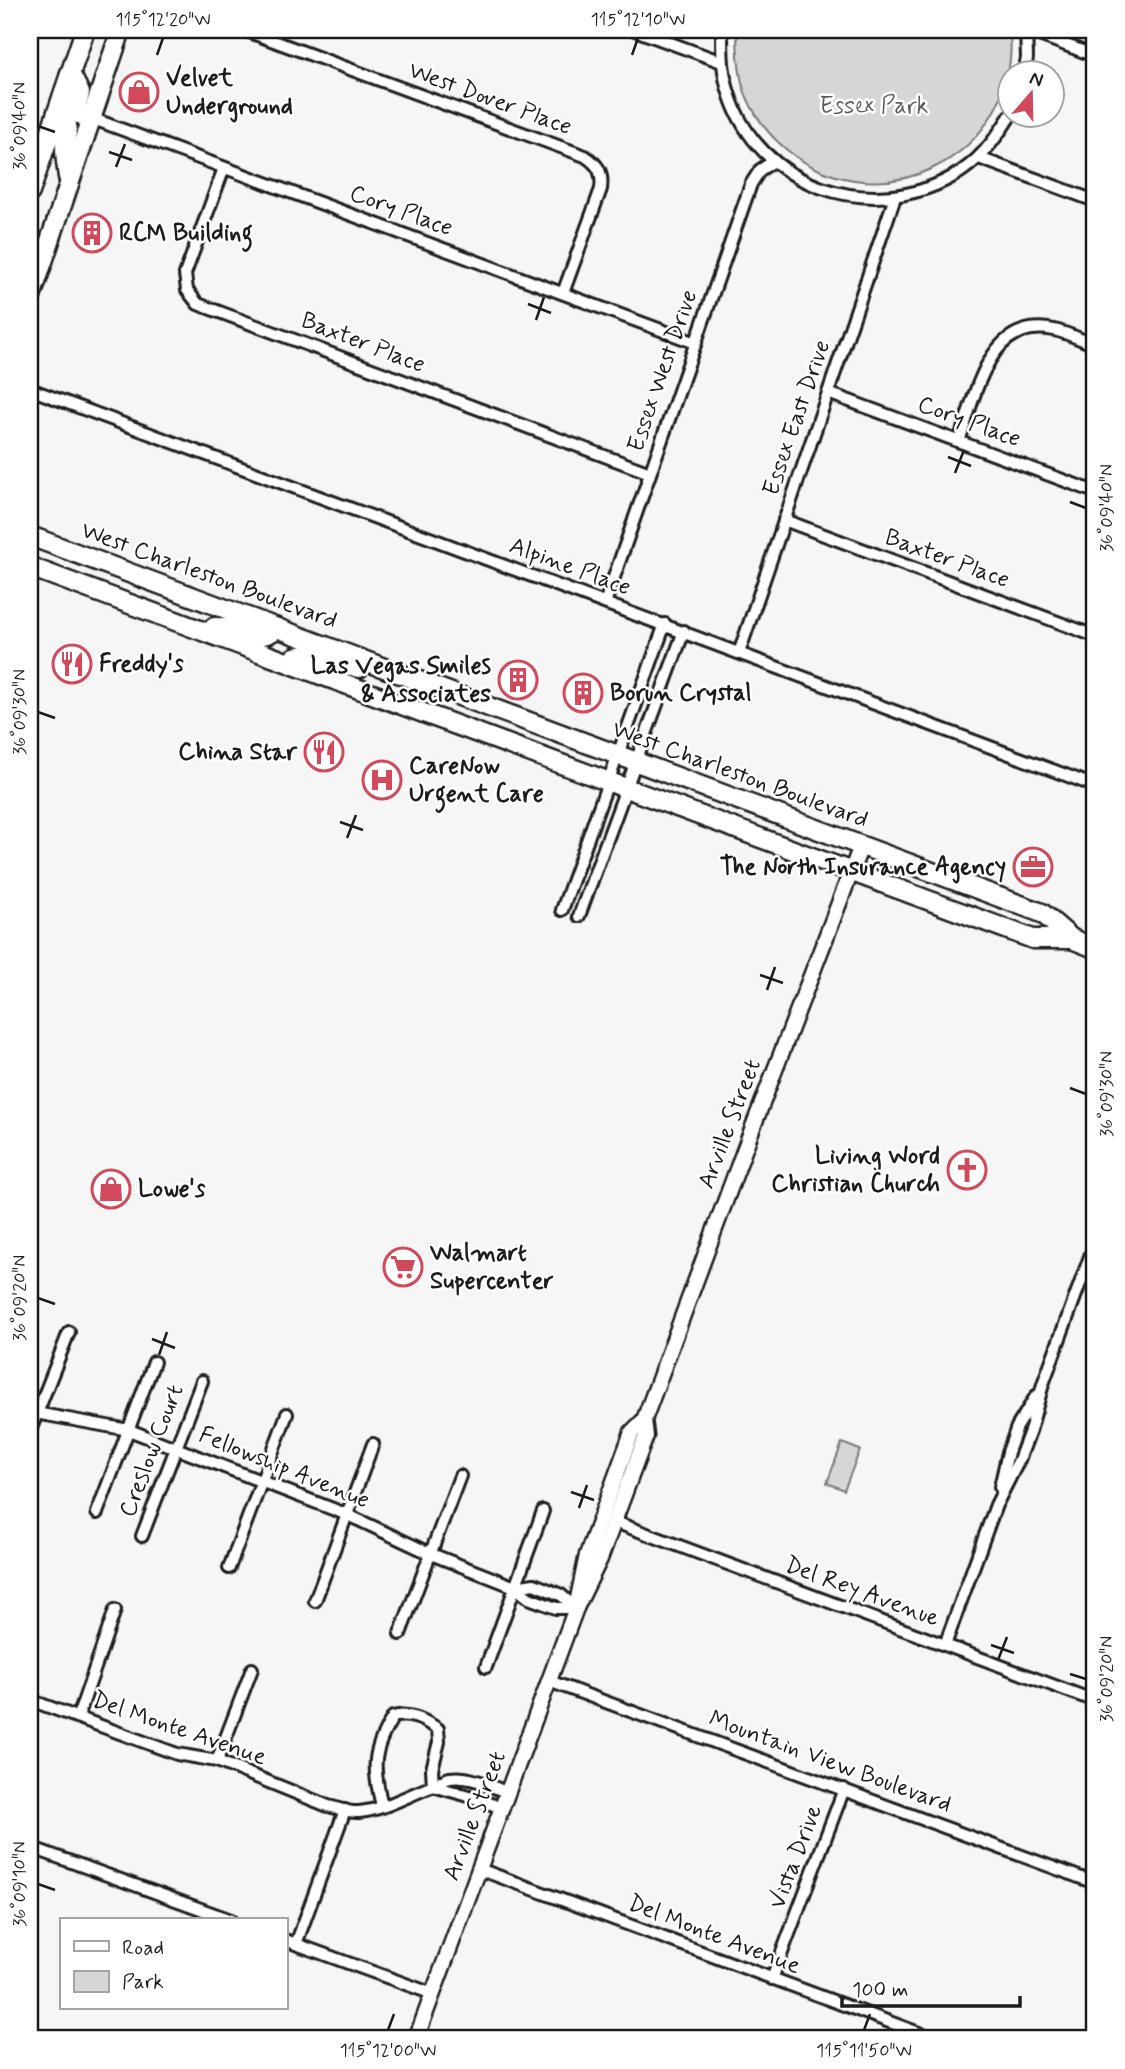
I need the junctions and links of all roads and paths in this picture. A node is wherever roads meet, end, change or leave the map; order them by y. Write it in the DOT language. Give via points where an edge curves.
graph roads {
  1 [pos="85,30"];
  2 [pos="121,30"];
  3 [pos="244,30"];
  4 [pos="635,30"];
  5 [pos="722,30"];
  6 [pos="1026,30"];
  7 [pos="1095,56"];
  8 [pos="1027,60"];
  9 [pos="722,62"];
  10 [pos="71,73"];
  11 [pos="57,112"];
  12 [pos="91,118"];
  13 [pos="1001,130"];
  14 [pos="979,158"];
  15 [pos="774,161"];
  16 [pos="224,168"];
  17 [pos="69,183"];
  18 [pos="30,191"];
  19 [pos="895,197"];
  20 [pos="1095,201"];
  21 [pos="563,293"];
  22 [pos="30,300"];
  23 [pos="696,343"];
  24 [pos="1095,345"];
  25 [pos="30,389"];
  26 [pos="828,393"];
  27 [pos="959,441"];
  28 [pos="650,473"];
  29 [pos="1095,492"];
  30 [pos="784,520"];
  31 [pos="30,536"];
  32 [pos="30,567"];
  33 [pos="605,603"];
  34 [pos="186,624"];
  35 [pos="665,624"];
  36 [pos="277,628"];
  37 [pos="684,631"];
  38 [pos="1095,636"];
  39 [pos="739,653"];
  40 [pos="290,662"];
  41 [pos="415,679"];
  42 [pos="614,768"];
  43 [pos="632,775"];
  44 [pos="1095,786"];
  45 [pos="861,846"];
  46 [pos="851,871"];
  47 [pos="562,910"];
  48 [pos="579,916"];
  49 [pos="1072,939"];
  50 [pos="1095,947"];
  51 [pos="1095,1243"];
  52 [pos="69,1332"];
  53 [pos="154,1362"];
  54 [pos="202,1381"];
  55 [pos="33,1413"];
  56 [pos="287,1414"];
  57 [pos="644,1420"];
  58 [pos="129,1430"];
  59 [pos="30,1431"];
  60 [pos="373,1444"];
  61 [pos="177,1447"];
  62 [pos="638,1459"];
  63 [pos="620,1466"];
  64 [pos="460,1476"];
  65 [pos="263,1480"];
  66 [pos="543,1511"];
  67 [pos="97,1513"];
  68 [pos="348,1515"];
  69 [pos="615,1522"];
  70 [pos="597,1529"];
  71 [pos="142,1536"];
  72 [pos="430,1554"];
  73 [pos="229,1568"];
  74 [pos="515,1587"];
  75 [pos="315,1601"];
  76 [pos="576,1608"];
  77 [pos="115,1610"];
  78 [pos="400,1634"];
  79 [pos="945,1645"];
  80 [pos="486,1667"];
  81 [pos="252,1669"];
  82 [pos="549,1681"];
  83 [pos="30,1700"];
  84 [pos="1095,1701"];
  85 [pos="78,1717"];
  86 [pos="216,1762"];
  87 [pos="433,1786"];
  88 [pos="844,1789"];
  89 [pos="508,1793"];
  90 [pos="382,1807"];
  91 [pos="502,1808"];
  92 [pos="345,1810"];
  93 [pos="30,1847"];
  94 [pos="479,1869"];
  95 [pos="1095,1883"];
  96 [pos="225,1918"];
  97 [pos="291,1942"];
  98 [pos="772,1979"];
  99 [pos="433,1994"];
  100 [pos="416,2039"];
  101 [pos="934,2039"];
  1 -- 10 [label="main road"];
  2 -- 12 [label="main road"];
  3 -- 21 [label="street, West Dover Place" via="594,162 600,169 601,189"];
  4 -- 9 [label="street"];
  5 -- 9 [label="street"];
  6 -- 7 [label="street"];
  6 -- 8 [label="street"];
  9 -- 15 [label="street" via="729,94 743,124"];
  10 -- 11 [label="main road"];
  10 -- 12 [label="main road" via="80,93 75,113"];
  11 -- 17 [label="main road" via="68,125"];
  11 -- 18 [label="main road"];
  12 -- 16 [label="street, Cory Place"];
  12 -- 17 [label="main road"];
  13 -- 14 [label="street"];
  14 -- 19 [label="street" via="925,190"];
  14 -- 20 [label="street"];
  15 -- 19 [label="street" via="823,190 859,198"];
  15 -- 23 [label="street, Essex West Drive" via="760,170 751,184"];
  16 -- 21 [label="street, Cory Place"];
  16 -- 28 [label="street, Baxter Place" via="185,275 187,290 198,304"];
  17 -- 22 [label="main road"];
  19 -- 26 [label="street, Essex East Drive"];
  21 -- 23 [label="street, Cory Place"];
  23 -- 28 [label="street, Essex West Drive"];
  24 -- 27 [label="street" via="1041,328 1007,339 986,365"];
  25 -- 33 [label="street, Alpine Place"];
  26 -- 27 [label="street, Cory Place"];
  26 -- 30 [label="street, Essex East Drive"];
  27 -- 29 [label="street, Cory Place"];
  28 -- 33 [label="street, Essex West Drive"];
  30 -- 38 [label="street, Baxter Place"];
  30 -- 39 [label="street, Essex East Drive"];
  31 -- 36 [label="main road, West Charleston Boulevard"];
  32 -- 34 [label="main road, West Charleston Boulevard"];
  33 -- 35 [label="street, Alpine Place"];
  34 -- 36 [label="main road" via="256,635 269,635"];
  34 -- 40 [label="main road, West Charleston Boulevard"];
  35 -- 37 [label="street, Alpine Place"];
  35 -- 42 [label="street"];
  36 -- 41 [label="main road, West Charleston Boulevard"];
  37 -- 39 [label="street, Alpine Place"];
  37 -- 43 [label="street"];
  39 -- 44 [label="street, Alpine Place"];
  40 -- 41 [label="main road" via="307,655"];
  40 -- 42 [label="main road, West Charleston Boulevard"];
  41 -- 42 [label="main road, West Charleston Boulevard"];
  42 -- 43 [label="main road, West Charleston Boulevard"];
  42 -- 43 [label="main road, West Charleston Boulevard"];
  42 -- 47 [label="street"];
  43 -- 45 [label="main road, West Charleston Boulevard"];
  43 -- 46 [label="main road, West Charleston Boulevard"];
  43 -- 48 [label="street"];
  45 -- 46 [label="street, Arville Street"];
  45 -- 49 [label="main road, West Charleston Boulevard" via="1042,914"];
  46 -- 49 [label="main road, West Charleston Boulevard" via="1033,939"];
  46 -- 57 [label="street, Arville Street"];
  49 -- 50 [label="main road, West Charleston Boulevard"];
  51 -- 79 [label="street" via="1030,1431 996,1505"];
  52 -- 55 [label="street"];
  53 -- 58 [label="street"];
  54 -- 61 [label="street, Creslow Court"];
  55 -- 58 [label="street, Fellowship Avenue"];
  55 -- 59 [label="street"];
  56 -- 65 [label="street"];
  57 -- 62 [label="street, Arville Street" via="646,1436"];
  57 -- 63 [label="street, Arville Street" via="632,1432"];
  58 -- 61 [label="street, Fellowship Avenue"];
  58 -- 67 [label="street"];
  60 -- 68 [label="street"];
  61 -- 65 [label="street, Fellowship Avenue"];
  61 -- 71 [label="street, Creslow Court"];
  62 -- 63 [label="street"];
  62 -- 69 [label="street, Arville Street"];
  63 -- 70 [label="street, Arville Street"];
  64 -- 72 [label="street"];
  65 -- 68 [label="street, Fellowship Avenue"];
  65 -- 73 [label="street"];
  66 -- 74 [label="street"];
  68 -- 72 [label="street, Fellowship Avenue"];
  68 -- 75 [label="street"];
  69 -- 70 [label="street"];
  69 -- 76 [label="street, Arville Street"];
  69 -- 79 [label="street, Del Rey Avenue"];
  70 -- 76 [label="street, Arville Street"];
  72 -- 74 [label="street, Fellowship Avenue"];
  72 -- 78 [label="street"];
  74 -- 76 [label="street, Fellowship Avenue" via="534,1584 561,1594"];
  74 -- 80 [label="street"];
  76 -- 82 [label="street, Arville Street"];
  77 -- 85 [label="street"];
  79 -- 84 [label="street, Del Rey Avenue"];
  81 -- 86 [label="street"];
  82 -- 88 [label="street, Mountain View Boulevard"];
  82 -- 89 [label="street, Arville Street"];
  83 -- 85 [label="street, Del Monte Avenue"];
  85 -- 86 [label="street, Del Monte Avenue" via="177,1754"];
  86 -- 92 [label="street, Del Monte Avenue"];
  87 -- 89 [label="street, Del Monte Avenue" via="459,1778"];
  87 -- 90 [label="street, Del Monte Avenue"];
  87 -- 90 [label="street" via="438,1730 404,1714 393,1717 375,1758"];
  87 -- 91 [label="street"];
  88 -- 95 [label="street, Mountain View Boulevard"];
  88 -- 98 [label="street, Vista Drive"];
  89 -- 91 [label="street, Arville Street"];
  90 -- 92 [label="street, Del Monte Avenue"];
  91 -- 94 [label="street, Arville Street"];
  92 -- 97 [label="street"];
  93 -- 96 [label="street"];
  94 -- 98 [label="street, Del Monte Avenue"];
  94 -- 99 [label="street, Arville Street"];
  97 -- 99 [label="street"];
  98 -- 101 [label="street, Del Monte Avenue"];
  99 -- 100 [label="street, Arville Street"];
}
